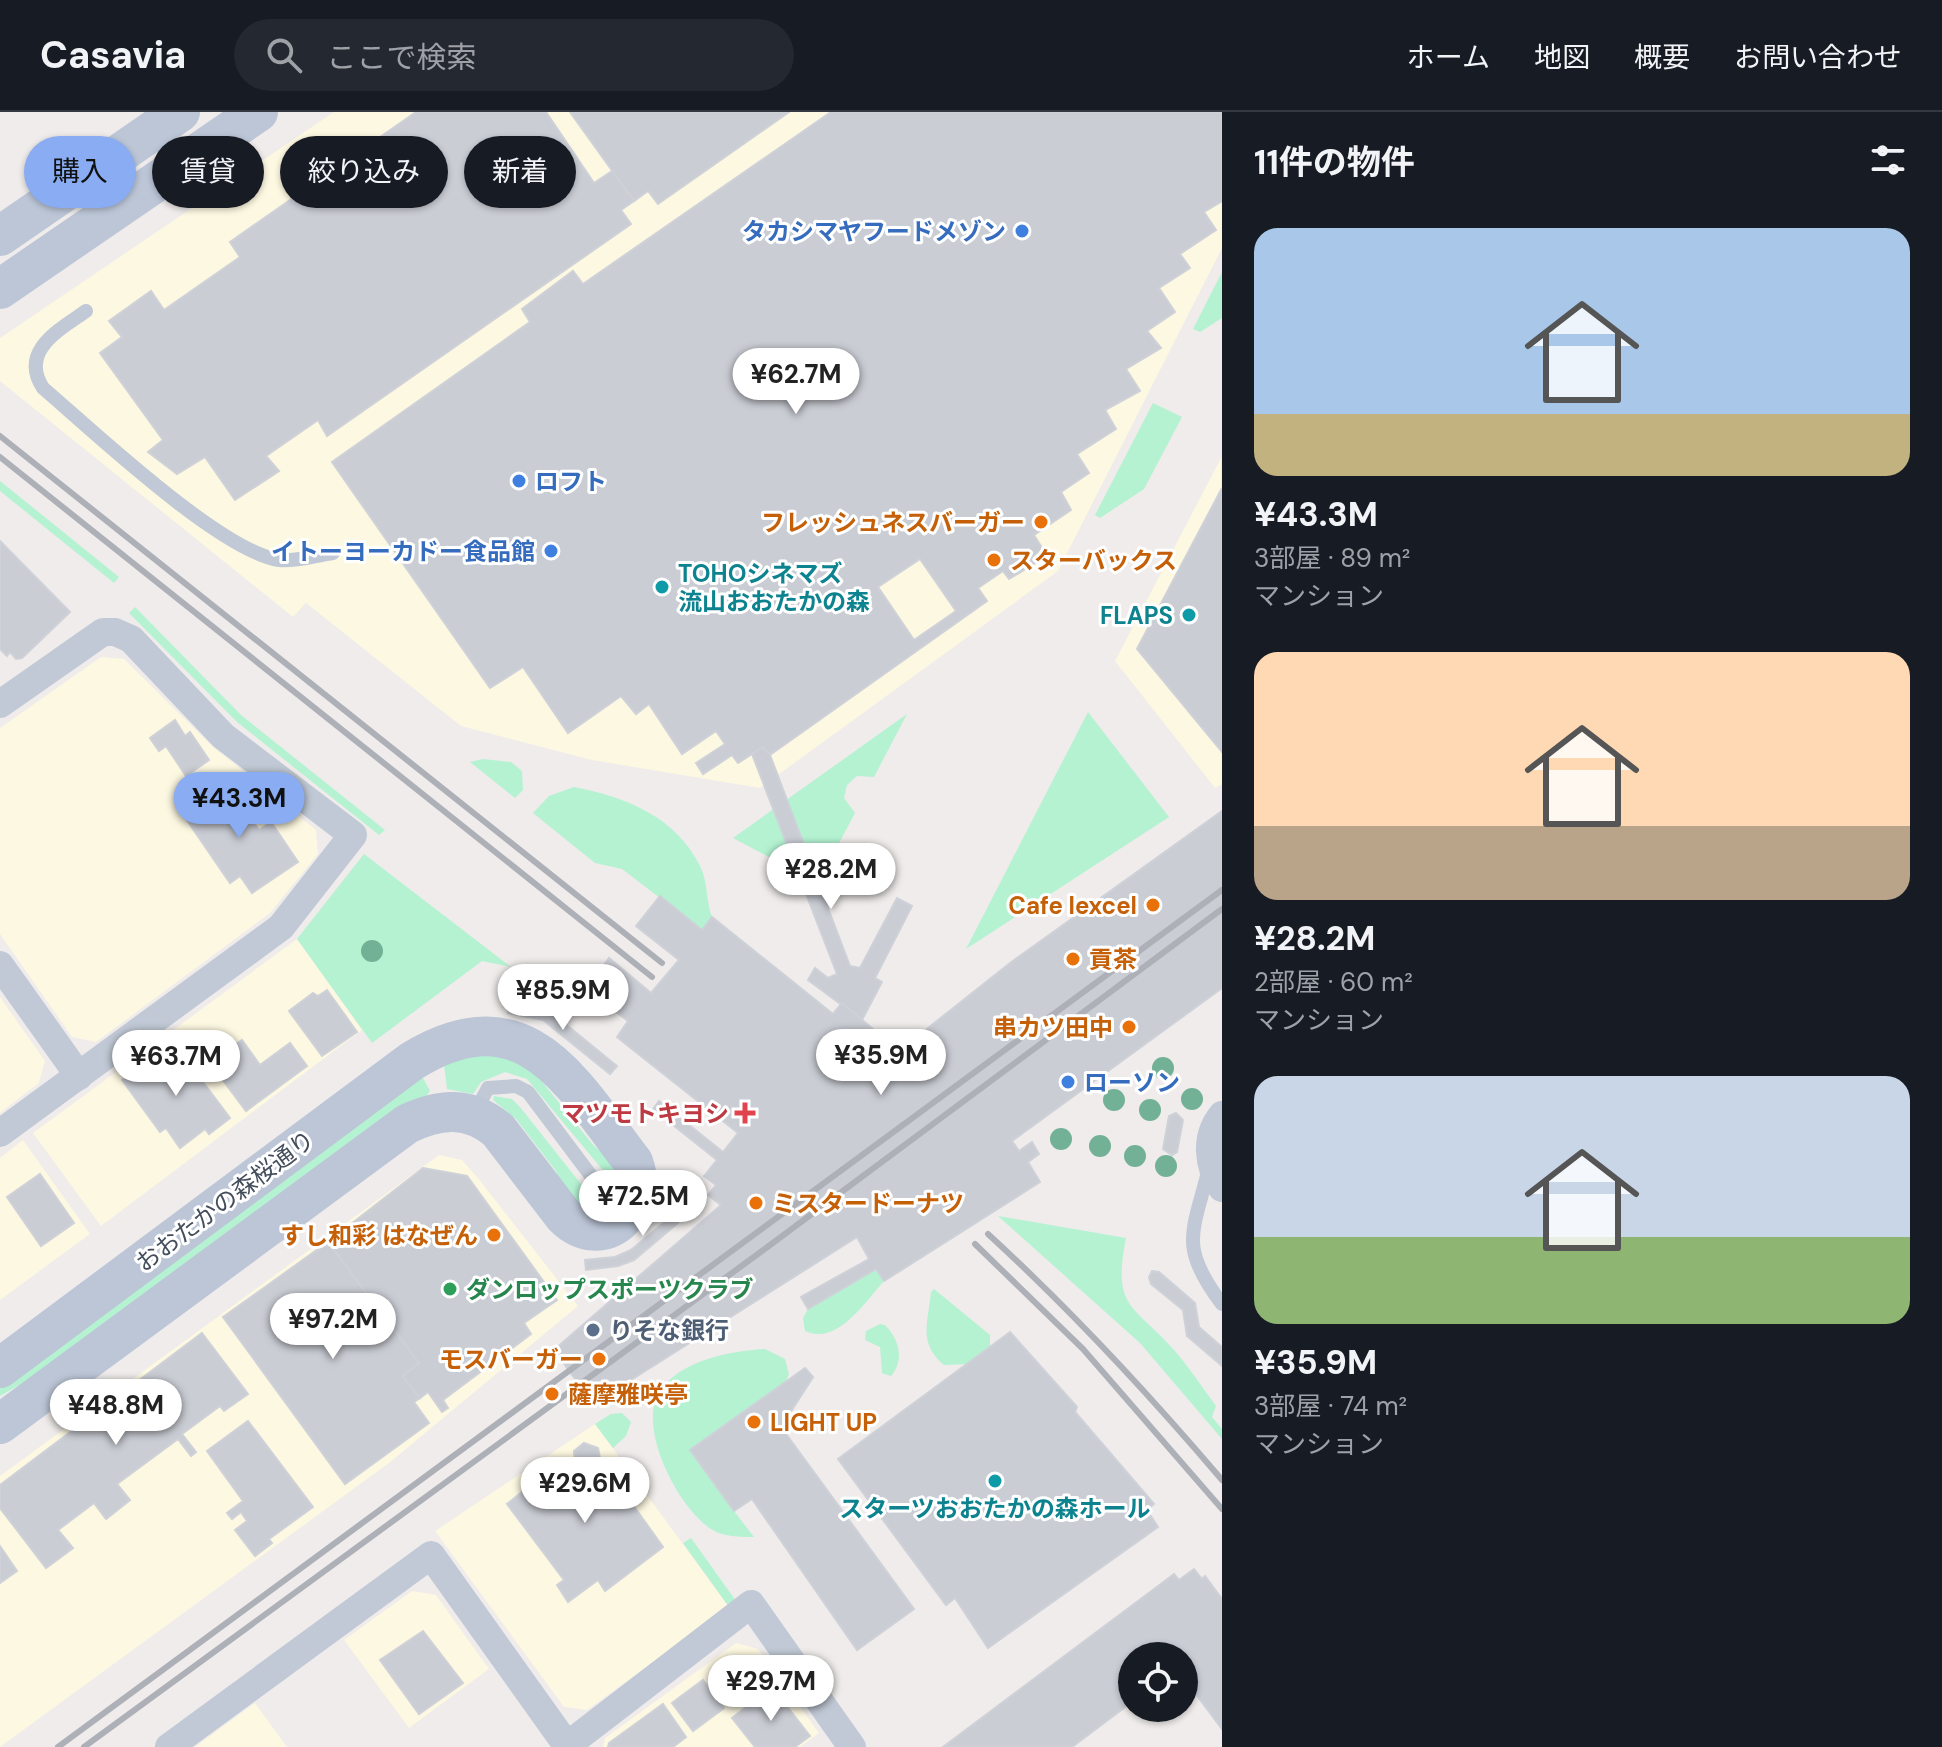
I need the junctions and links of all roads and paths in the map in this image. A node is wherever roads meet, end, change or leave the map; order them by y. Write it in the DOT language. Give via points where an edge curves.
graph roads {
  1 [pos="180,112"];
  2 [pos="258,112"];
  3 [pos="0,236"];
  4 [pos="0,289"];
  5 [pos="86,311"];
  6 [pos="333,553"];
  7 [pos="0,704"];
  8 [pos="0,965"];
  9 [pos="453,1040"];
  10 [pos="79,1076"];
  11 [pos="465,1113"];
  12 [pos="1222,1115"];
  13 [pos="0,1133"];
  14 [pos="1216,1162"];
  15 [pos="1222,1304"];
  16 [pos="0,1368"];
  17 [pos="0,1424"];
  18 [pos="169,1747"];
  19 [pos="566,1747"];
  20 [pos="852,1747"];
  1 -- 3 [label="street"];
  2 -- 4 [label="street"];
  5 -- 6 [label="lane" via="36,353 36,376 43,388 238,545 280,560"];
  7 -- 10 [label="street" via="103,632 115,632 131,639 223,736 353,835 281,927"];
  8 -- 10 [label="street"];
  9 -- 11 [label="street" via="436,1069 440,1090"];
  9 -- 11 [label="street" via="497,1037 542,1052 633,1162 639,1186 632,1209 602,1231 574,1226 498,1130"];
  9 -- 16 [label="street, おおたかの森桜通り" via="412,1061"];
  10 -- 13 [label="street"];
  11 -- 17 [label="street, おおたかの森桜通り" via="425,1115 407,1124"];
  12 -- 14 [label="street"];
  14 -- 15 [label="lane" via="1194,1231 1193,1253 1199,1273"];
  18 -- 19 [label="street" via="431,1555"];
  19 -- 20 [label="street" via="751,1604"];
}
